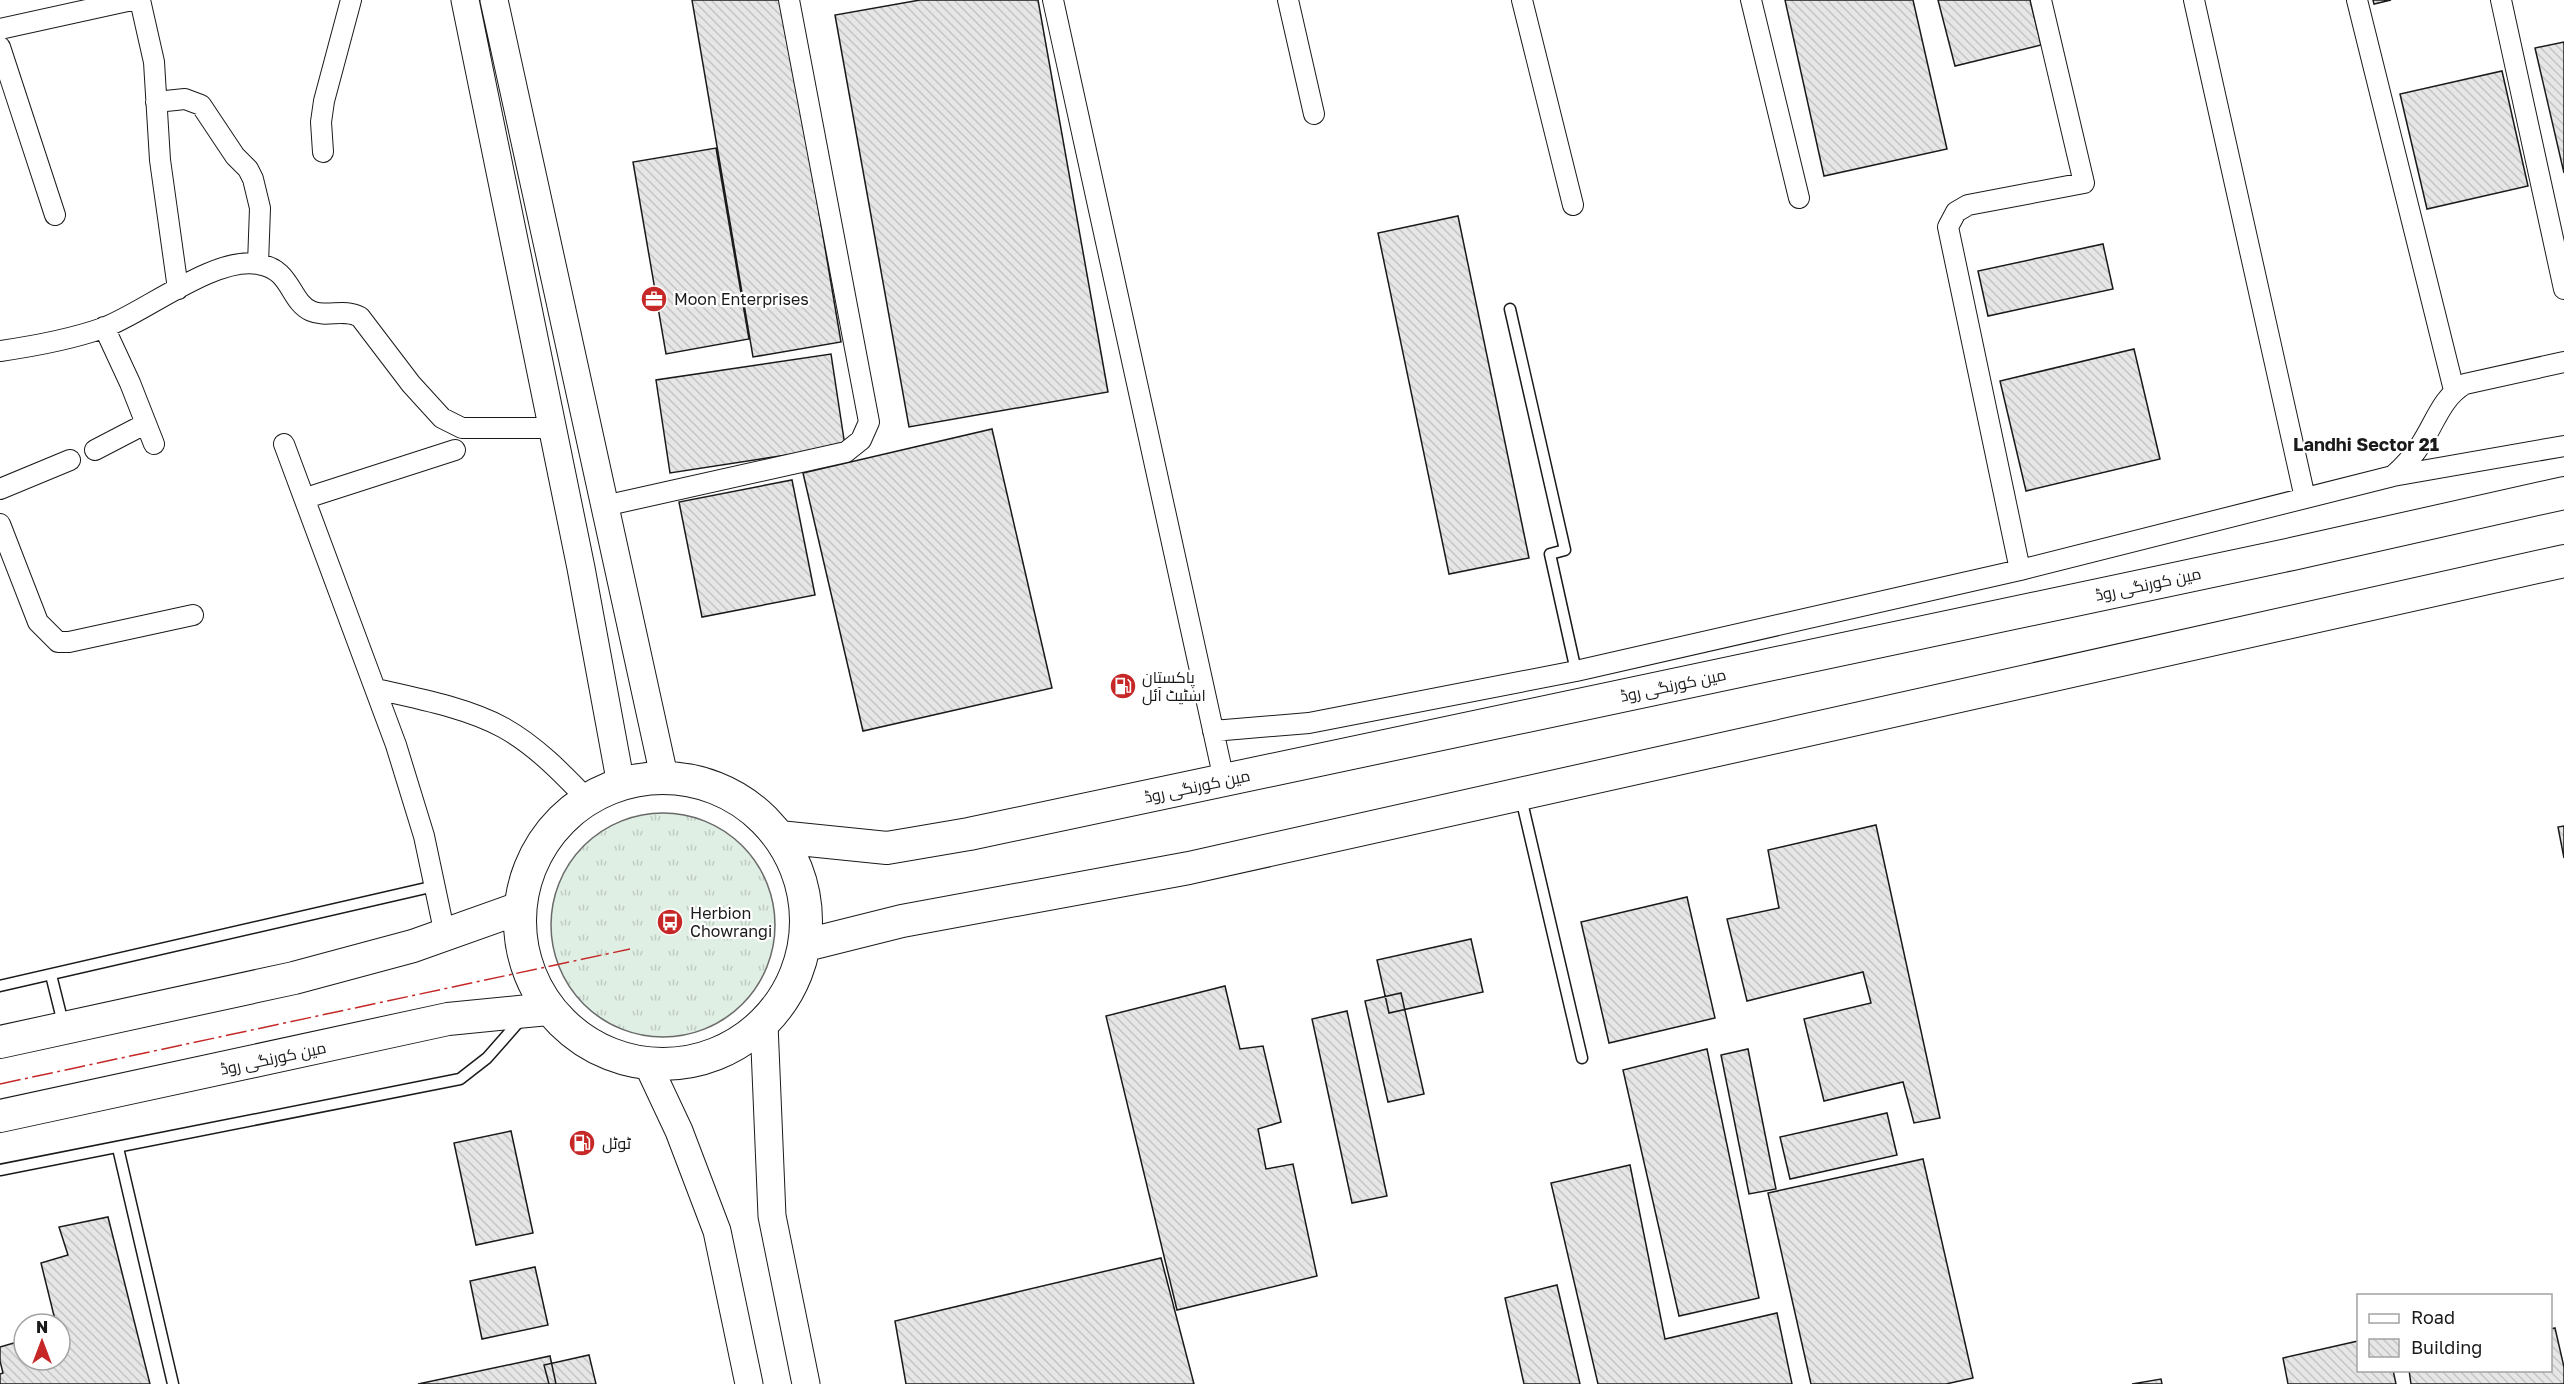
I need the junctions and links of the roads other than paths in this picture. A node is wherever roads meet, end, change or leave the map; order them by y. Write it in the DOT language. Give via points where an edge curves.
graph roads {
  1 [pos="132,0"];
  2 [pos="140,0"];
  3 [pos="351,0"];
  4 [pos="465,0"];
  5 [pos="494,0"];
  6 [pos="789,0"];
  7 [pos="1053,0"];
  8 [pos="1288,0"];
  9 [pos="1522,0"];
  10 [pos="1751,0"];
  11 [pos="2041,0"];
  12 [pos="2194,0"];
  13 [pos="2357,0"];
  14 [pos="2501,0"];
  15 [pos="0,29"];
  16 [pos="0,46"];
  17 [pos="156,102"];
  18 [pos="1314,114"];
  19 [pos="323,152"];
  20 [pos="1799,198"];
  21 [pos="1573,205"];
  22 [pos="55,215"];
  23 [pos="258,264"];
  24 [pos="178,289"];
  25 [pos="2564,289"];
  26 [pos="1510,309"];
  27 [pos="104,327"];
  28 [pos="0,351"];
  29 [pos="2564,362"];
  30 [pos="2454,390"];
  31 [pos="145,424"];
  32 [pos="551,428"];
  33 [pos="153,444"];
  34 [pos="284,444"];
  35 [pos="2564,446"];
  36 [pos="95,450"];
  37 [pos="455,450"];
  38 [pos="70,460"];
  39 [pos="2393,476"];
  40 [pos="0,489"];
  41 [pos="2564,493"];
  42 [pos="306,498"];
  43 [pos="2305,498"];
  44 [pos="604,506"];
  45 [pos="0,524"];
  46 [pos="2564,561"];
  47 [pos="2020,570"];
  48 [pos="193,615"];
  49 [pos="1576,670"];
  50 [pos="376,689"];
  51 [pos="1213,731"];
  52 [pos="664,776"];
  53 [pos="1224,780"];
  54 [pos="621,785"];
  55 [pos="1521,794"];
  56 [pos="587,800"];
  57 [pos="779,837"];
  58 [pos="435,886"];
  59 [pos="520,908"];
  60 [pos="445,935"];
  61 [pos="806,945"];
  62 [pos="51,975"];
  63 [pos="0,986"];
  64 [pos="539,1010"];
  65 [pos="765,1024"];
  66 [pos="64,1028"];
  67 [pos="0,1042"];
  68 [pos="1582,1058"];
  69 [pos="648,1065"];
  70 [pos="0,1116"];
  71 [pos="118,1148"];
  72 [pos="0,1170"];
  73 [pos="173,1384"];
  74 [pos="748,1384"];
  75 [pos="806,1384"];
  1 -- 15 [label="street"];
  2 -- 17 [label="street" via="154,62"];
  3 -- 19 [label="street" via="324,101"];
  4 -- 32 [label="main road"];
  5 -- 44 [label="main road"];
  6 -- 44 [label="street" via="869,422 861,440 846,452"];
  7 -- 51 [label="street"];
  8 -- 18 [label="street"];
  9 -- 21 [label="street"];
  10 -- 20 [label="street"];
  11 -- 47 [label="street" via="2084,183 1968,205 1956,212 1948,228"];
  12 -- 43 [label="street"];
  13 -- 30 [label="street"];
  14 -- 25 [label="street"];
  16 -- 22 [label="street"];
  17 -- 23 [label="street" via="185,99 201,105 248,169 260,208"];
  17 -- 24 [label="street"];
  23 -- 24 [label="street" via="216,270"];
  23 -- 32 [label="street" via="286,279 308,310 352,312 360,317 442,418 462,428"];
  24 -- 27 [label="street"];
  26 -- 49 [label="lane" via="1565,549 1550,554"];
  27 -- 28 [label="street" via="44,345"];
  27 -- 31 [label="street"];
  29 -- 30 [label="street" via="2465,384"];
  30 -- 39 [label="street" via="2416,452"];
  31 -- 33 [label="street"];
  31 -- 36 [label="street"];
  32 -- 54 [label="main road"];
  34 -- 42 [label="street"];
  35 -- 39 [label="street"];
  37 -- 42 [label="street"];
  38 -- 40 [label="street"];
  39 -- 43 [label="street"];
  41 -- 53 [label="main road, مین کورنگی روڈ"];
  42 -- 50 [label="street"];
  43 -- 47 [label="street"];
  44 -- 52 [label="main road"];
  45 -- 48 [label="street" via="38,622 58,642"];
  46 -- 55 [label="main road"];
  47 -- 49 [label="street"];
  49 -- 51 [label="street" via="1309,723"];
  50 -- 56 [label="street" via="443,704 503,728 556,767"];
  50 -- 58 [label="street" via="420,824"];
  51 -- 53 [label="street"];
  52 -- 54 [label="main road"];
  52 -- 57 [label="main road" via="721,791 753,810"];
  53 -- 57 [label="main road, مین کورنگی روڈ" via="887,848"];
  54 -- 56 [label="main road"];
  55 -- 61 [label="main road" via="1190,868 902,921"];
  55 -- 68 [label="lane"];
  56 -- 59 [label="main road" via="561,821 533,861"];
  57 -- 61 [label="main road" via="803,888"];
  58 -- 60 [label="street"];
  58 -- 62 [label="lane"];
  59 -- 60 [label="main road"];
  59 -- 64 [label="main road" via="524,961"];
  60 -- 66 [label="main road" via="294,978"];
  61 -- 65 [label="main road" via="784,1001"];
  62 -- 63 [label="lane"];
  62 -- 66 [label="lane"];
  64 -- 69 [label="main road" via="592,1047"];
  64 -- 70 [label="main road, مین کورنگی روڈ" via="448,1019"];
  64 -- 71 [label="lane" via="460,1079"];
  65 -- 69 [label="main road" via="711,1058"];
  65 -- 75 [label="main road" via="772,1215"];
  66 -- 67 [label="main road"];
  69 -- 74 [label="main road" via="679,1131 717,1231"];
  71 -- 72 [label="lane"];
  71 -- 73 [label="lane"];
}
